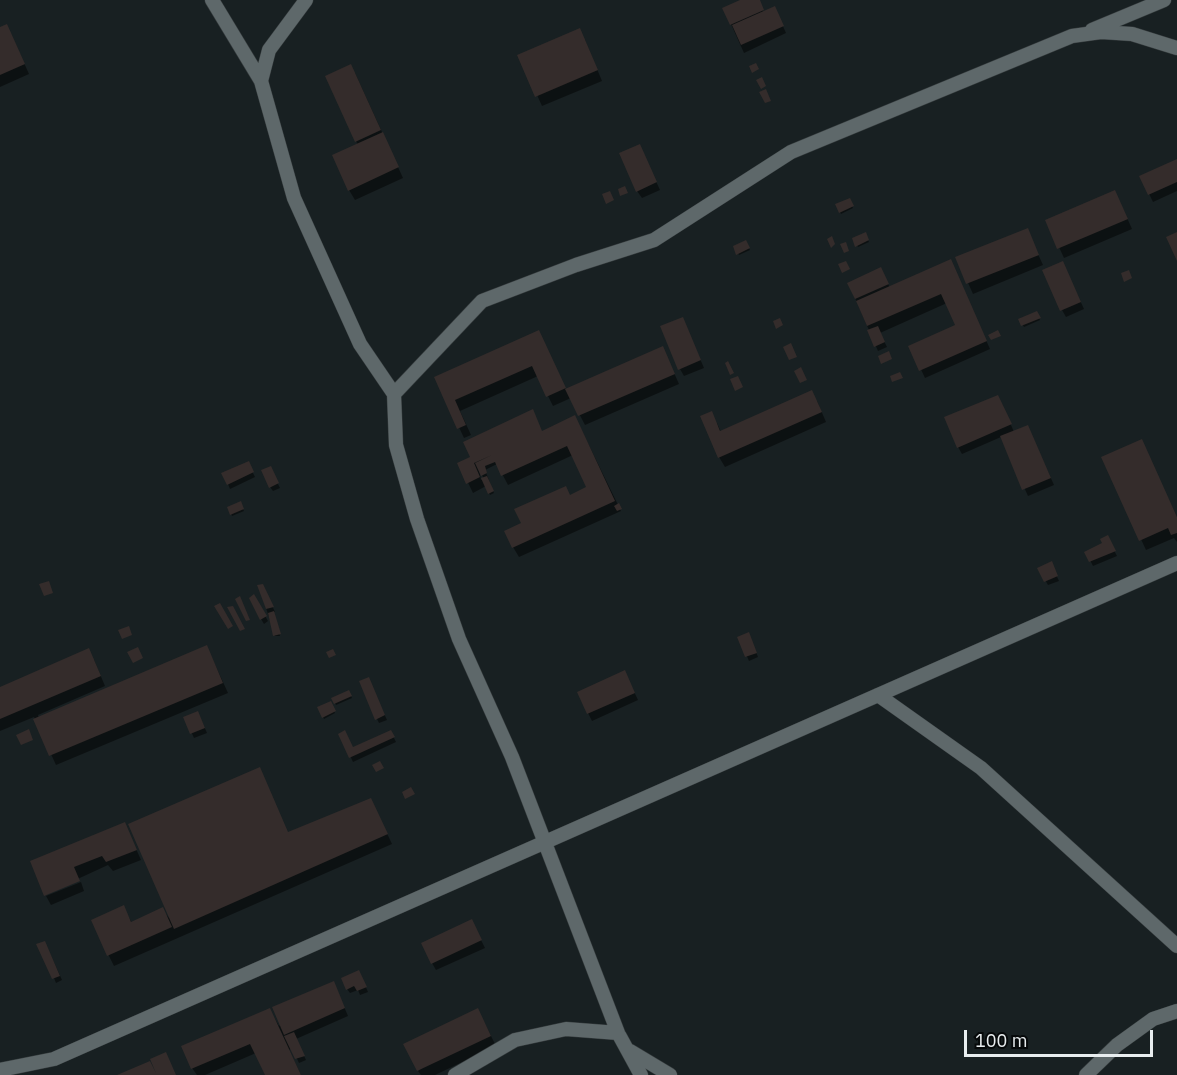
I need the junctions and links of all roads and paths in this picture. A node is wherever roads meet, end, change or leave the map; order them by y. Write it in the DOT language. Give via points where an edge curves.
graph roads {
  1 [pos="212,0"];
  2 [pos="306,0"];
  3 [pos="1164,0"];
  4 [pos="1085,33"];
  5 [pos="1177,48"];
  6 [pos="261,81"];
  7 [pos="394,394"];
  8 [pos="1177,562"];
  9 [pos="878,695"];
  10 [pos="544,842"];
  11 [pos="1177,946"];
  12 [pos="1177,1011"];
  13 [pos="618,1033"];
  14 [pos="630,1051"];
  15 [pos="0,1070"];
  16 [pos="455,1075"];
  17 [pos="641,1075"];
  18 [pos="670,1075"];
  19 [pos="1086,1075"];
  1 -- 6 [label="street"];
  2 -- 6 [label="street" via="269,50"];
  3 -- 4 [label="street"];
  4 -- 5 [label="street" via="1132,34"];
  4 -- 7 [label="street" via="1058,40 792,152 654,240 482,301"];
  6 -- 7 [label="street" via="294,198 360,344"];
  7 -- 10 [label="street" via="396,445 417,519 459,639 512,757"];
  8 -- 9 [label="street"];
  9 -- 10 [label="street"];
  9 -- 11 [label="street" via="981,768"];
  10 -- 13 [label="street"];
  10 -- 15 [label="street" via="54,1059"];
  12 -- 19 [label="street" via="1153,1019 1117,1045"];
  13 -- 14 [label="street"];
  13 -- 16 [label="street" via="566,1029 515,1040"];
  14 -- 17 [label="street"];
  14 -- 18 [label="street"];
}
